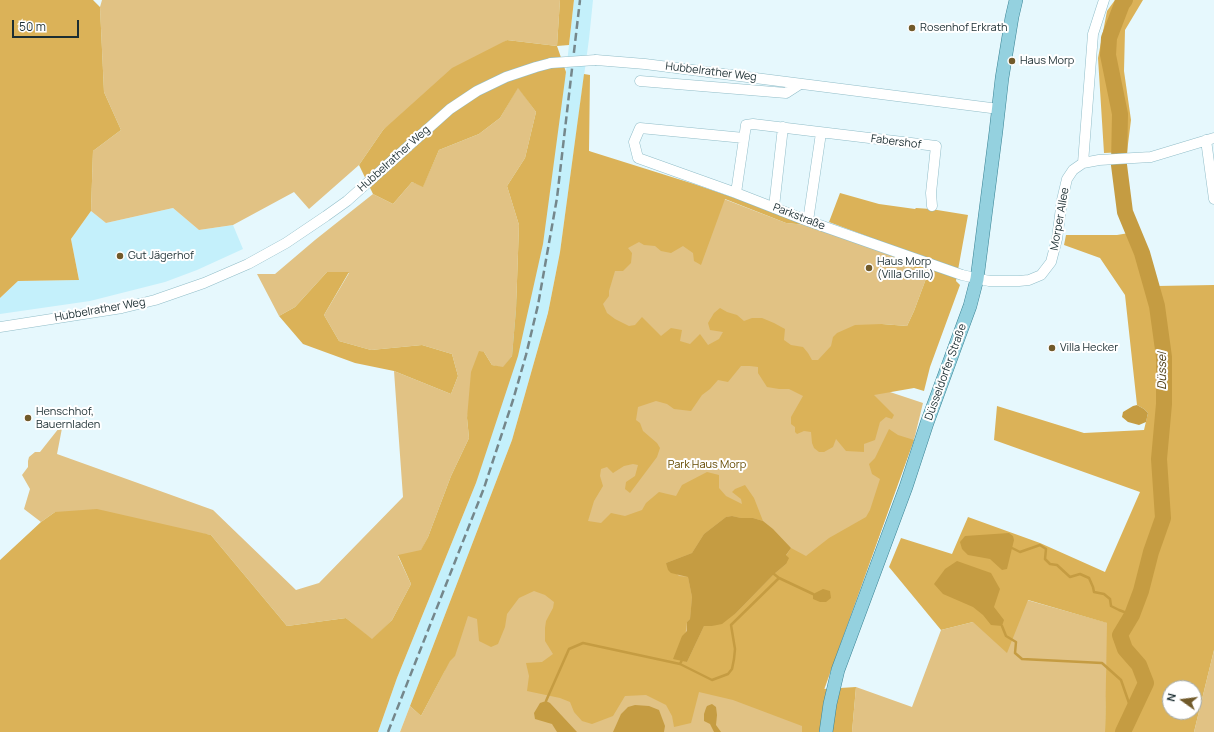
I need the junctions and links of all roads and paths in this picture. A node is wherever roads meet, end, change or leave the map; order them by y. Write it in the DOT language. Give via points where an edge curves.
graph roads {
  1 [pos="1016,0"];
  2 [pos="1104,0"];
  3 [pos="640,81"];
  4 [pos="800,84"];
  5 [pos="999,109"];
  6 [pos="783,128"];
  7 [pos="820,133"];
  8 [pos="744,138"];
  9 [pos="1210,139"];
  10 [pos="1083,163"];
  11 [pos="736,193"];
  12 [pos="1214,200"];
  13 [pos="932,206"];
  14 [pos="774,207"];
  15 [pos="808,221"];
  16 [pos="977,279"];
  17 [pos="0,327"];
  18 [pos="826,732"];
  1 -- 5 [label="main road, Düsseldorfer Straße" via="1004,61"];
  2 -- 10 [label="street" via="1093,34"];
  3 -- 4 [label="street, Hubbelrather Weg" via="786,93"];
  4 -- 5 [label="street, Hubbelrather Weg"];
  4 -- 17 [label="street, Hubbelrather Weg, bridge" via="596,60 536,66 477,91 455,106 336,209 286,243 248,264 155,300 122,308"];
  5 -- 16 [label="main road, Düsseldorfer Straße"];
  6 -- 7 [label="street, Fabershof"];
  6 -- 8 [label="street, Fabershof" via="746,125"];
  6 -- 14 [label="street"];
  7 -- 13 [label="street, Fabershof" via="936,146"];
  7 -- 15 [label="street"];
  8 -- 11 [label="street, Fabershof"];
  8 -- 11 [label="street, Parkstraße" via="640,128 634,142 638,158"];
  9 -- 10 [label="street" via="1151,157"];
  9 -- 12 [label="street"];
  10 -- 16 [label="street, Morper Allee" via="1067,179 1057,239 1052,259 1044,272 1026,281"];
  11 -- 14 [label="street, Parkstraße"];
  14 -- 15 [label="street, Parkstraße"];
  15 -- 16 [label="street, Parkstraße"];
  16 -- 18 [label="main road, Düsseldorfer Straße" via="970,306 906,487 838,670"];
}
